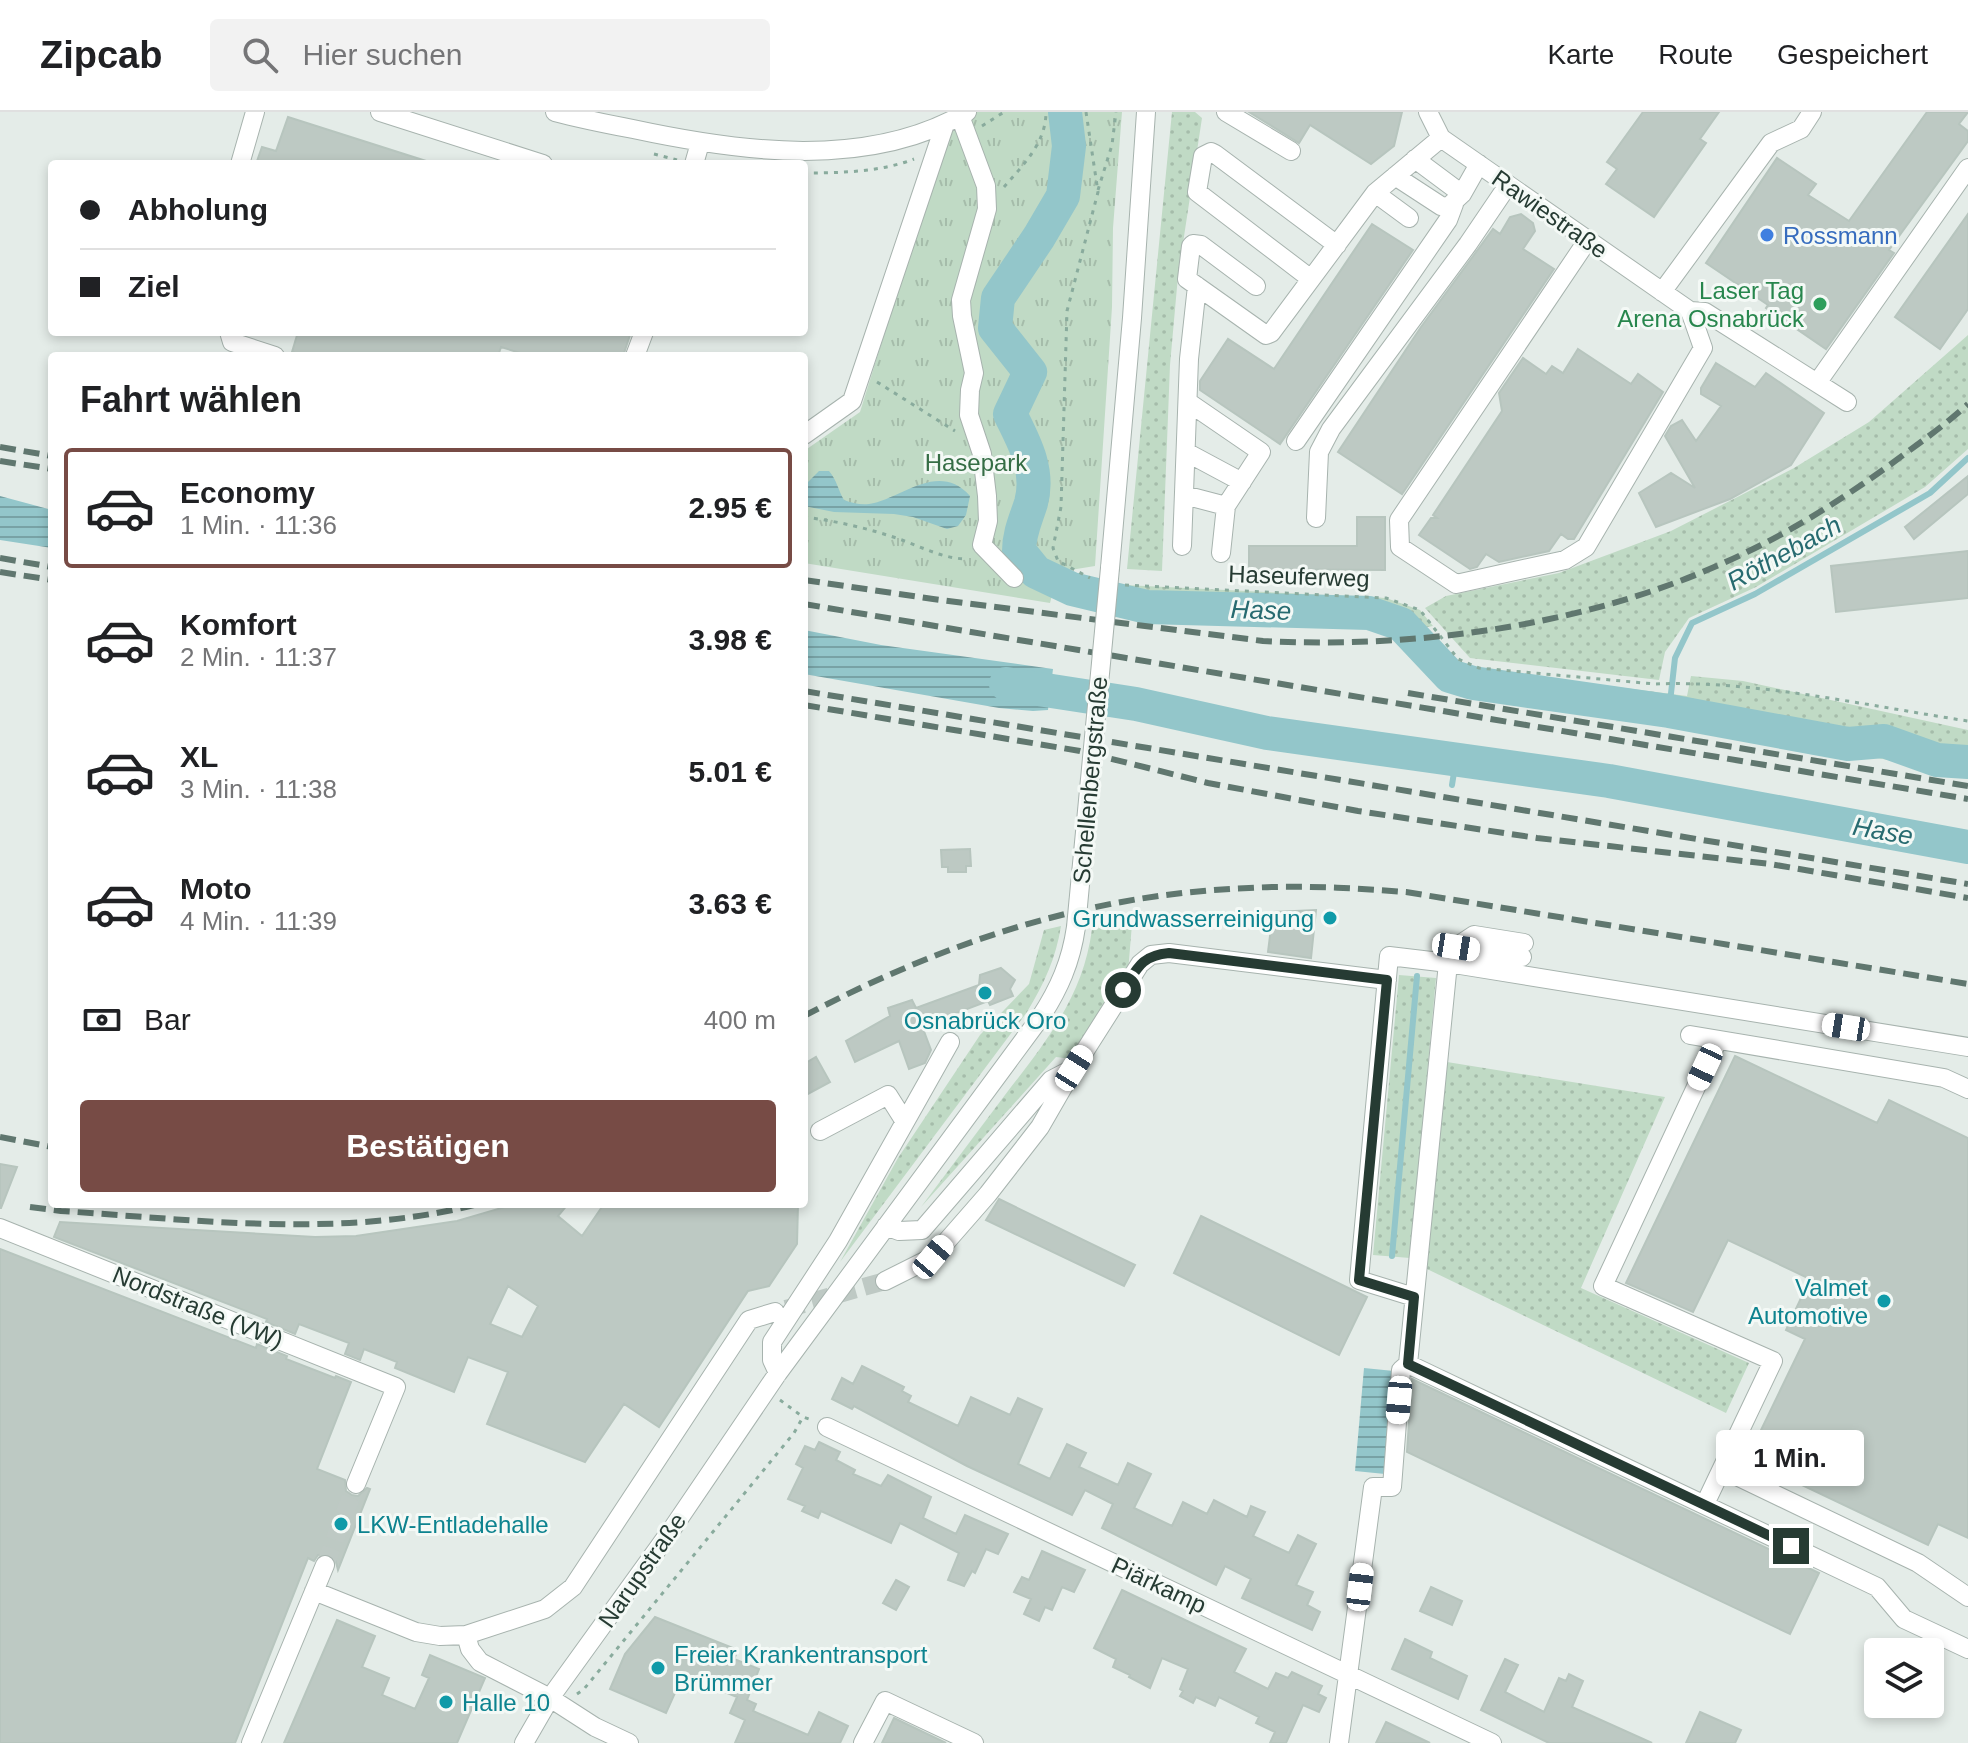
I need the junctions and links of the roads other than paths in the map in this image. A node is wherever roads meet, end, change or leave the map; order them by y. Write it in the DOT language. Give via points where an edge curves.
graph roads {
  1 [pos="255,112"];
  2 [pos="380,112"];
  3 [pos="1146,112"];
  4 [pos="1226,112"];
  5 [pos="1428,112"];
  6 [pos="1812,112"];
  7 [pos="563,113"];
  8 [pos="958,117"];
  9 [pos="1441,138"];
  10 [pos="700,143"];
  11 [pos="1291,151"];
  12 [pos="1415,159"];
  13 [pos="241,160"];
  14 [pos="530,160"];
  15 [pos="695,160"];
  16 [pos="1479,164"];
  17 [pos="1968,168"];
  18 [pos="1395,176"];
  19 [pos="1533,180"];
  20 [pos="1514,190"];
  21 [pos="1375,193"];
  22 [pos="1458,199"];
  23 [pos="1409,218"];
  24 [pos="1587,241"];
  25 [pos="1337,245"];
  26 [pos="1311,279"];
  27 [pos="1197,286"];
  28 [pos="1256,286"];
  29 [pos="1662,292"];
  30 [pos="1690,311"];
  31 [pos="230,336"];
  32 [pos="263,352"];
  33 [pos="1817,383"];
  34 [pos="1188,402"];
  35 [pos="1847,402"];
  36 [pos="808,432"];
  37 [pos="1296,441"];
  38 [pos="1186,452"];
  39 [pos="1242,482"];
  40 [pos="1184,495"];
  41 [pos="1226,506"];
  42 [pos="1316,518"];
  43 [pos="1182,546"];
  44 [pos="1221,553"];
  45 [pos="1014,578"];
  46 [pos="1523,950"];
  47 [pos="1452,955"];
  48 [pos="1387,980"];
  49 [pos="1690,1035"];
  50 [pos="1718,1040"];
  51 [pos="950,1042"];
  52 [pos="1968,1047"];
  53 [pos="1074,1068"];
  54 [pos="1968,1089"];
  55 [pos="905,1122"];
  56 [pos="820,1131"];
  57 [pos="886,1226"];
  58 [pos="0,1228"];
  59 [pos="885,1281"];
  60 [pos="1414,1297"];
  61 [pos="775,1312"];
  62 [pos="1408,1364"];
  63 [pos="778,1373"];
  64 [pos="770,1398"];
  65 [pos="827,1427"];
  66 [pos="1722,1469"];
  67 [pos="356,1484"];
  68 [pos="1705,1504"];
  69 [pos="325,1565"];
  70 [pos="314,1591"];
  71 [pos="1968,1597"];
  72 [pos="466,1635"];
  73 [pos="1968,1649"];
  74 [pos="1349,1675"];
  75 [pos="550,1698"];
  76 [pos="251,1743"];
  77 [pos="524,1743"];
  78 [pos="629,1743"];
  79 [pos="863,1743"];
  80 [pos="974,1743"];
  81 [pos="1339,1743"];
  82 [pos="1492,1743"];
  1 -- 13 [label="street"];
  2 -- 14 [label="street"];
  3 -- 57 [label="street, Schellenbergstraße, bridge" via="1112,575 1068,963 1059,990"];
  4 -- 11 [label="street"];
  5 -- 9 [label="street, Rawiestraße"];
  6 -- 29 [label="street" via="1801,129 1771,143"];
  7 -- 10 [label="street"];
  8 -- 10 [label="street" via="910,138 870,146 782,151"];
  8 -- 36 [label="street" via="916,207 852,401"];
  8 -- 45 [label="street" via="986,186 987,209 961,300 974,373 969,415 982,454 988,521 982,545"];
  9 -- 12 [label="street"];
  9 -- 16 [label="street, Rawiestraße"];
  10 -- 15 [label="street"];
  12 -- 18 [label="street"];
  12 -- 22 [label="street"];
  16 -- 20 [label="street, Rawiestraße"];
  16 -- 22 [label="street"];
  17 -- 33 [label="street"];
  18 -- 21 [label="street"];
  18 -- 22 [label="street" via="1441,206"];
  19 -- 20 [label="street"];
  20 -- 24 [label="street, Rawiestraße"];
  20 -- 42 [label="street" via="1331,429 1319,452"];
  21 -- 23 [label="street"];
  21 -- 25 [label="street"];
  22 -- 37 [label="street"];
  24 -- 29 [label="street, Rawiestraße"];
  24 -- 30 [label="street" via="1399,520 1400,547 1456,584 1565,560 1586,547 1703,348"];
  25 -- 26 [label="street"];
  25 -- 26 [label="street" via="1215,154 1203,156 1197,192"];
  26 -- 27 [label="street" via="1266,335"];
  27 -- 28 [label="street" via="1187,277 1193,244"];
  27 -- 34 [label="street"];
  29 -- 30 [label="street, Rawiestraße"];
  30 -- 33 [label="street, Rawiestraße" via="1705,312"];
  31 -- 32 [label="street" via="232,342"];
  33 -- 35 [label="street, Rawiestraße"];
  34 -- 38 [label="street"];
  34 -- 39 [label="street" via="1259,449"];
  38 -- 39 [label="street"];
  38 -- 40 [label="street"];
  39 -- 41 [label="street"];
  40 -- 41 [label="street"];
  40 -- 43 [label="street"];
  41 -- 44 [label="street"];
  46 -- 47 [label="street" via="1474,935"];
  47 -- 48 [label="street" via="1389,956"];
  47 -- 52 [label="street"];
  47 -- 60 [label="street"];
  48 -- 53 [label="street" via="1151,955 1140,964"];
  48 -- 60 [label="street" via="1359,1280"];
  49 -- 50 [label="street"];
  50 -- 54 [label="street" via="1944,1078"];
  50 -- 66 [label="street" via="1603,1286 1773,1361"];
  51 -- 55 [label="street"];
  53 -- 57 [label="street" via="1051,1080 922,1230"];
  53 -- 59 [label="street" via="1040,1127 933,1257"];
  55 -- 56 [label="street" via="888,1095"];
  55 -- 63 [label="street" via="838,1241 772,1342"];
  57 -- 63 [label="street, Schellenbergstraße"];
  58 -- 67 [label="street, Nordstraße (VW)" via="396,1387"];
  60 -- 62 [label="street"];
  61 -- 72 [label="street" via="749,1320 573,1587 545,1609"];
  62 -- 68 [label="street"];
  62 -- 74 [label="street" via="1401,1370 1392,1487 1373,1487"];
  63 -- 64 [label="street, Schellenbergstraße"];
  64 -- 75 [label="street, Narupstraße"];
  65 -- 74 [label="street, Piärkamp"];
  66 -- 68 [label="street"];
  66 -- 71 [label="street" via="1918,1563"];
  68 -- 73 [label="street" via="1877,1587 1904,1619"];
  69 -- 70 [label="street"];
  70 -- 72 [label="street" via="416,1632"];
  70 -- 76 [label="street"];
  72 -- 75 [label="street" via="480,1662"];
  74 -- 81 [label="street"];
  74 -- 82 [label="street, Piärkamp"];
  75 -- 77 [label="street, Narupstraße"];
  75 -- 78 [label="street"];
  79 -- 80 [label="street" via="885,1701"];
}
